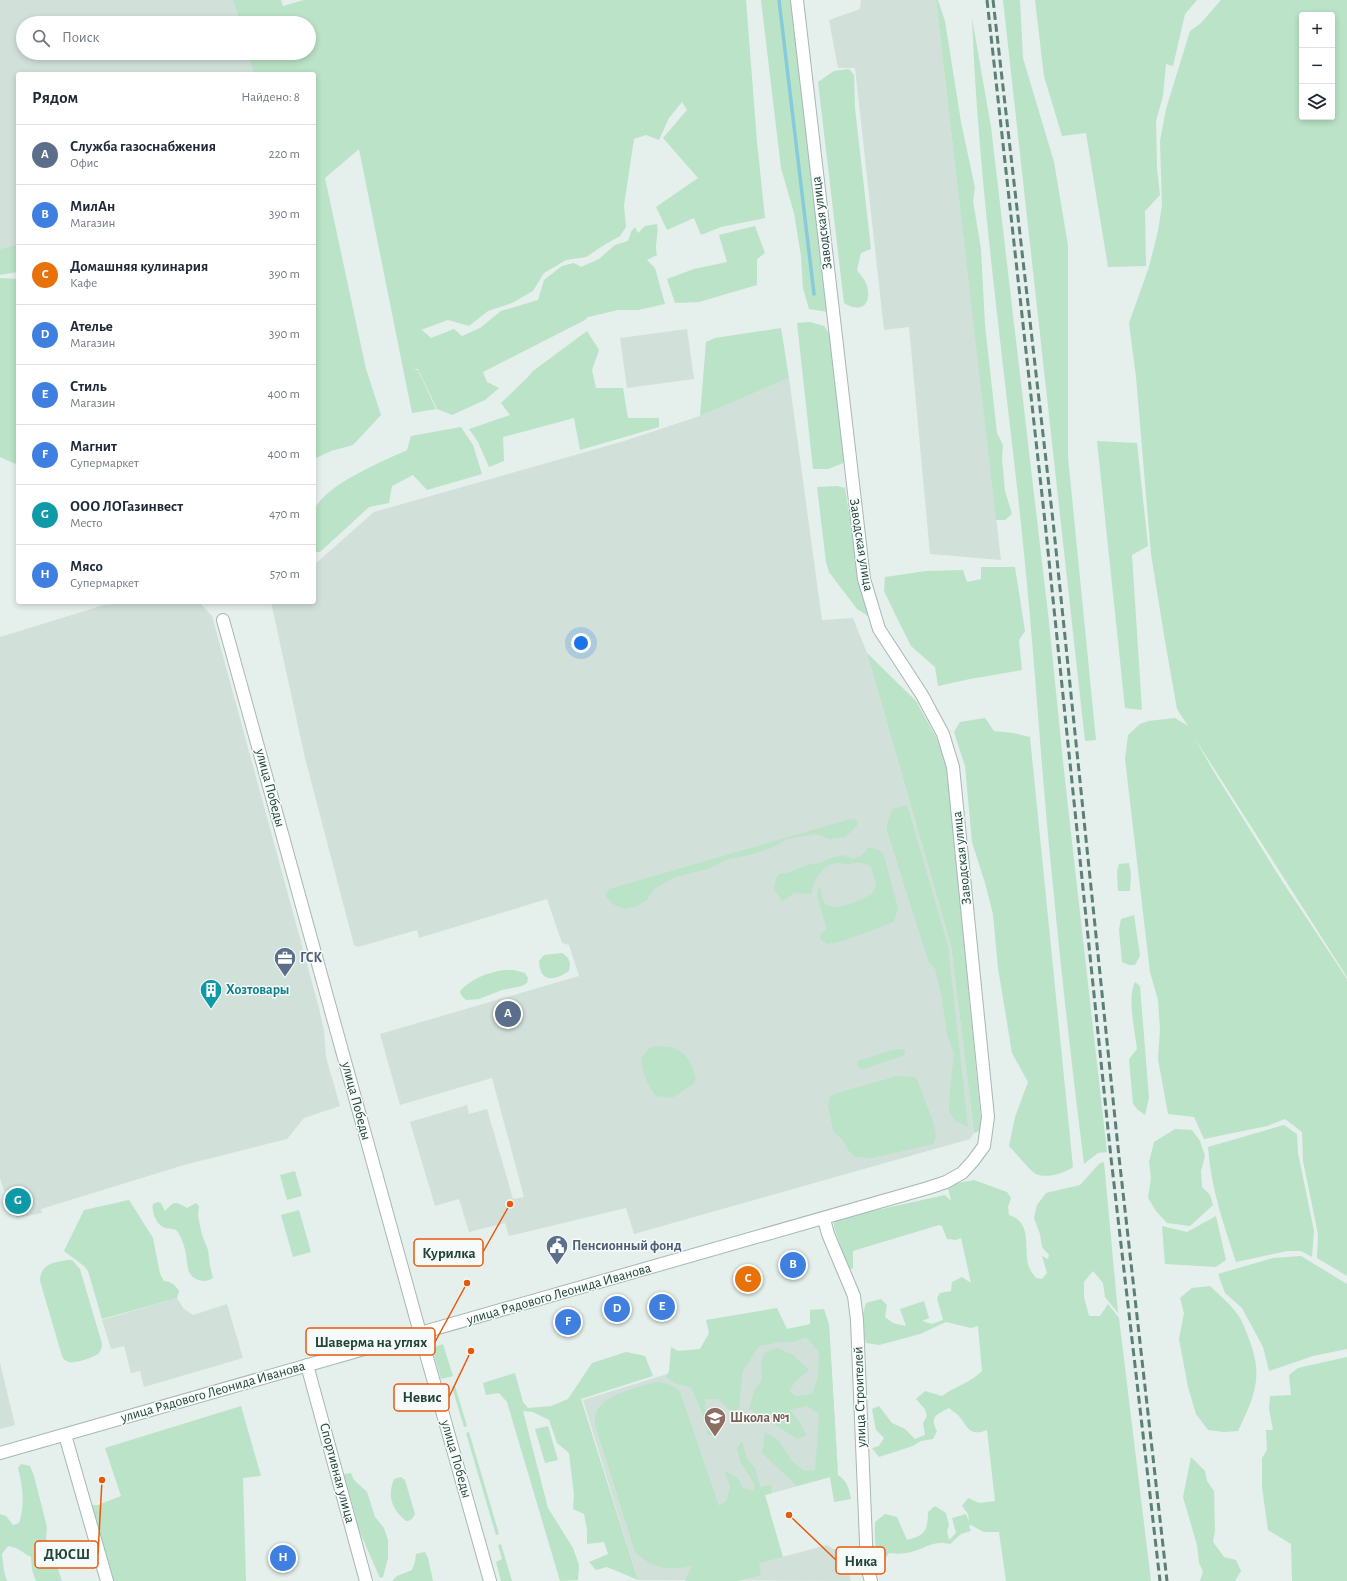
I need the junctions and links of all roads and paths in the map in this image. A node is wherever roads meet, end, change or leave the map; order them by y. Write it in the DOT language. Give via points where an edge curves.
graph roads {
  1 [pos="797,0"];
  2 [pos="224,620"];
  3 [pos="988,1117"];
  4 [pos="824,1218"];
  5 [pos="420,1333"];
  6 [pos="307,1365"];
  7 [pos="65,1434"];
  8 [pos="0,1453"];
  9 [pos="107,1581"];
  10 [pos="366,1581"];
  11 [pos="490,1581"];
  12 [pos="871,1581"];
  1 -- 3 [label="street, Заводская улица" via="864,579 879,628 922,695 943,734 953,767"];
  2 -- 5 [label="street, улица Победы"];
  3 -- 4 [label="street, улица Рядового Леонида Иванова" via="984,1146 962,1173 928,1188"];
  4 -- 5 [label="street, улица Рядового Леонида Иванова"];
  4 -- 12 [label="street, улица Строителей" via="828,1234 854,1296 867,1567"];
  5 -- 6 [label="street, улица Рядового Леонида Иванова"];
  5 -- 11 [label="street, улица Победы"];
  6 -- 7 [label="street, улица Рядового Леонида Иванова"];
  6 -- 10 [label="street, Спортивная улица"];
  7 -- 8 [label="street, улица Рядового Леонида Иванова"];
  7 -- 9 [label="street"];
}
